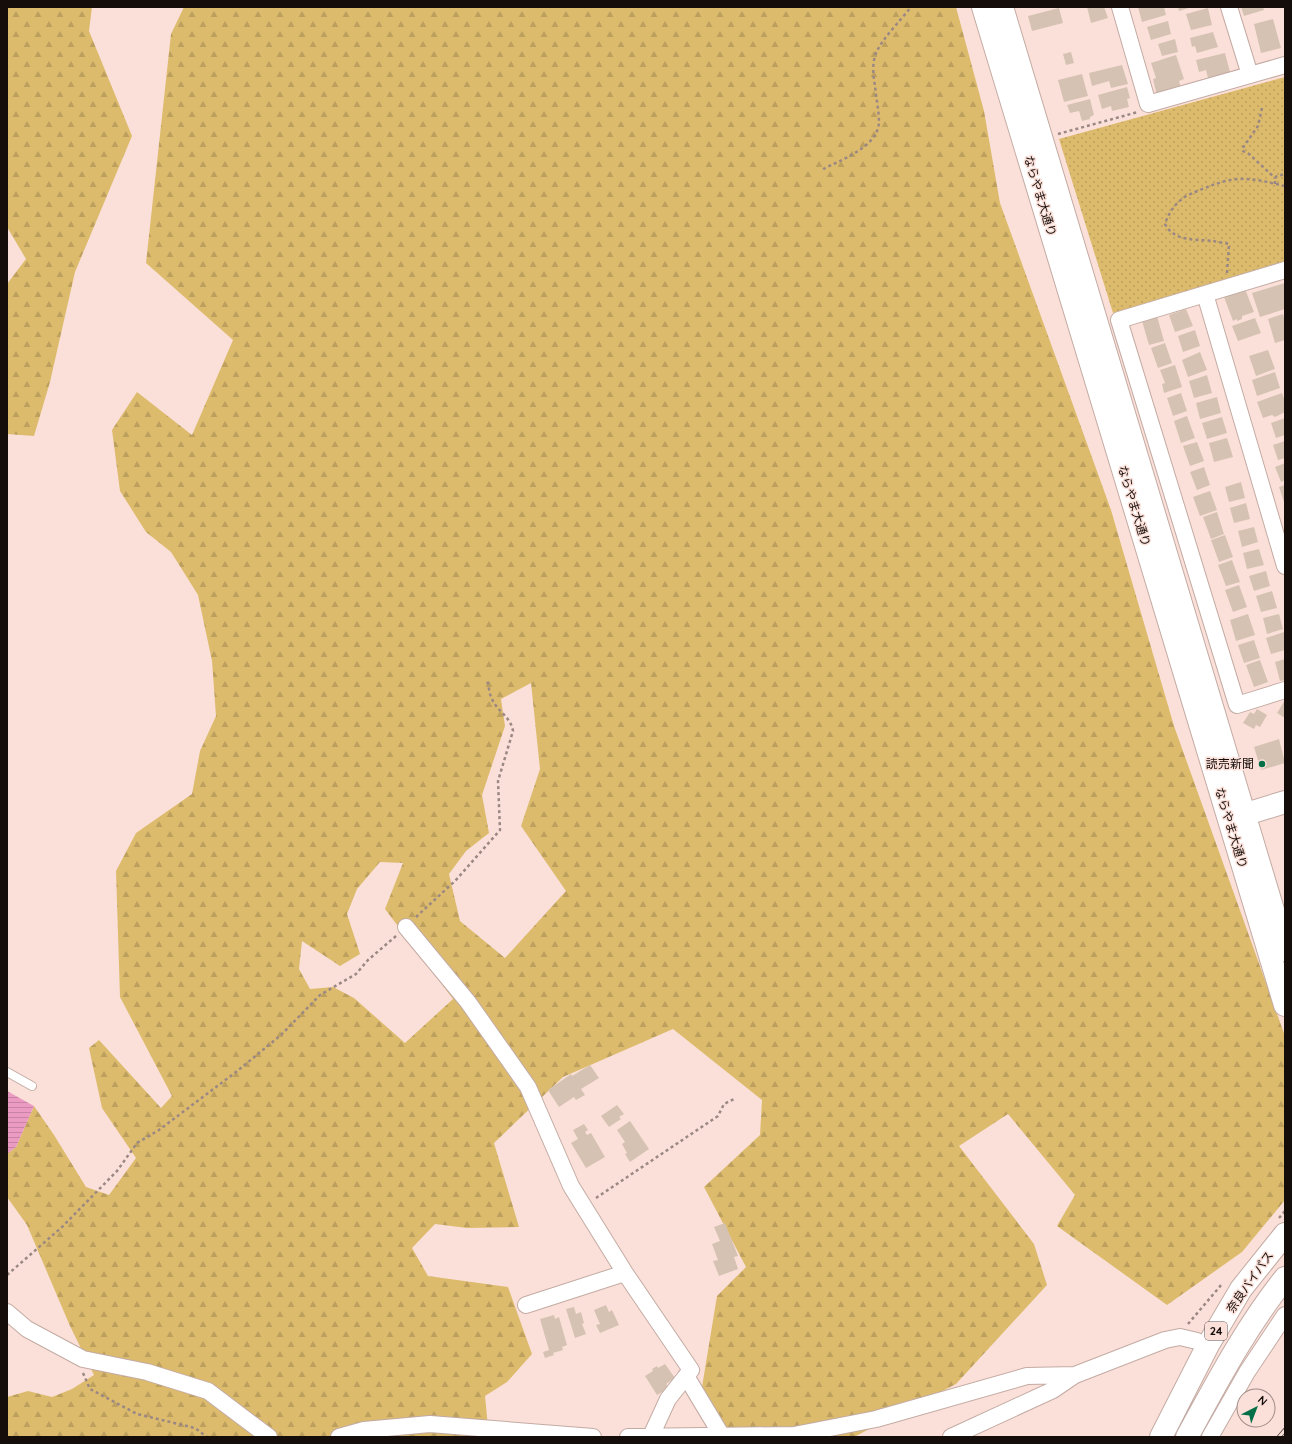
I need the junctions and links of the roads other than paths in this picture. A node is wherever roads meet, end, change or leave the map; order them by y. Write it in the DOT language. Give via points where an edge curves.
graph roads {
  1 [pos="983,7"];
  2 [pos="1002,7"];
  3 [pos="1120,7"];
  4 [pos="1229,7"];
  5 [pos="1285,65"];
  6 [pos="1250,75"];
  7 [pos="1285,270"];
  8 [pos="1205,294"];
  9 [pos="1285,566"];
  10 [pos="1285,690"];
  11 [pos="1285,802"];
  12 [pos="1236,817"];
  13 [pos="406,927"];
  14 [pos="1285,950"];
  15 [pos="1285,1005"];
  16 [pos="7,1072"];
  17 [pos="32,1086"];
  18 [pos="1285,1234"];
  19 [pos="625,1273"];
  20 [pos="1285,1278"];
  21 [pos="526,1305"];
  22 [pos="7,1312"];
  23 [pos="1285,1315"];
  24 [pos="1197,1341"];
  25 [pos="1075,1374"];
  26 [pos="686,1376"];
  27 [pos="651,1436"];
  28 [pos="722,1436"];
  29 [pos="269,1437"];
  30 [pos="339,1437"];
  31 [pos="593,1437"];
  32 [pos="628,1437"];
  33 [pos="951,1437"];
  34 [pos="1161,1437"];
  35 [pos="1187,1437"];
  36 [pos="1210,1437"];
  1 -- 12 [label="main road, ならやま大通り"];
  2 -- 12 [label="main road, ならやま大通り"];
  3 -- 6 [label="street" via="1148,104"];
  4 -- 6 [label="street"];
  5 -- 6 [label="street"];
  7 -- 8 [label="street"];
  8 -- 9 [label="street"];
  8 -- 10 [label="street" via="1119,320 1237,705"];
  11 -- 12 [label="main road"];
  12 -- 14 [label="main road, ならやま大通り"];
  12 -- 15 [label="main road, ならやま大通り"];
  13 -- 19 [label="street" via="468,1002 528,1087 571,1186"];
  16 -- 17 [label="lane"];
  18 -- 34 [label="main road, 奈良バイパス / 24" via="1241,1289 1208,1345"];
  19 -- 21 [label="street"];
  19 -- 26 [label="street" via="691,1370"];
  20 -- 35 [label="main road, 24" via="1231,1356"];
  22 -- 29 [label="street" via="27,1329 82,1359 147,1372 208,1391"];
  23 -- 36 [label="street" via="1247,1372"];
  24 -- 25 [label="street" via="1180,1336 1165,1340"];
  25 -- 28 [label="street" via="1027,1376 876,1419 794,1435"];
  25 -- 33 [label="street" via="1053,1390"];
  26 -- 27 [label="street" via="668,1399"];
  26 -- 28 [label="street"];
  27 -- 28 [label="street"];
  27 -- 32 [label="street"];
  30 -- 31 [label="street" via="364,1430 430,1424"];
}
